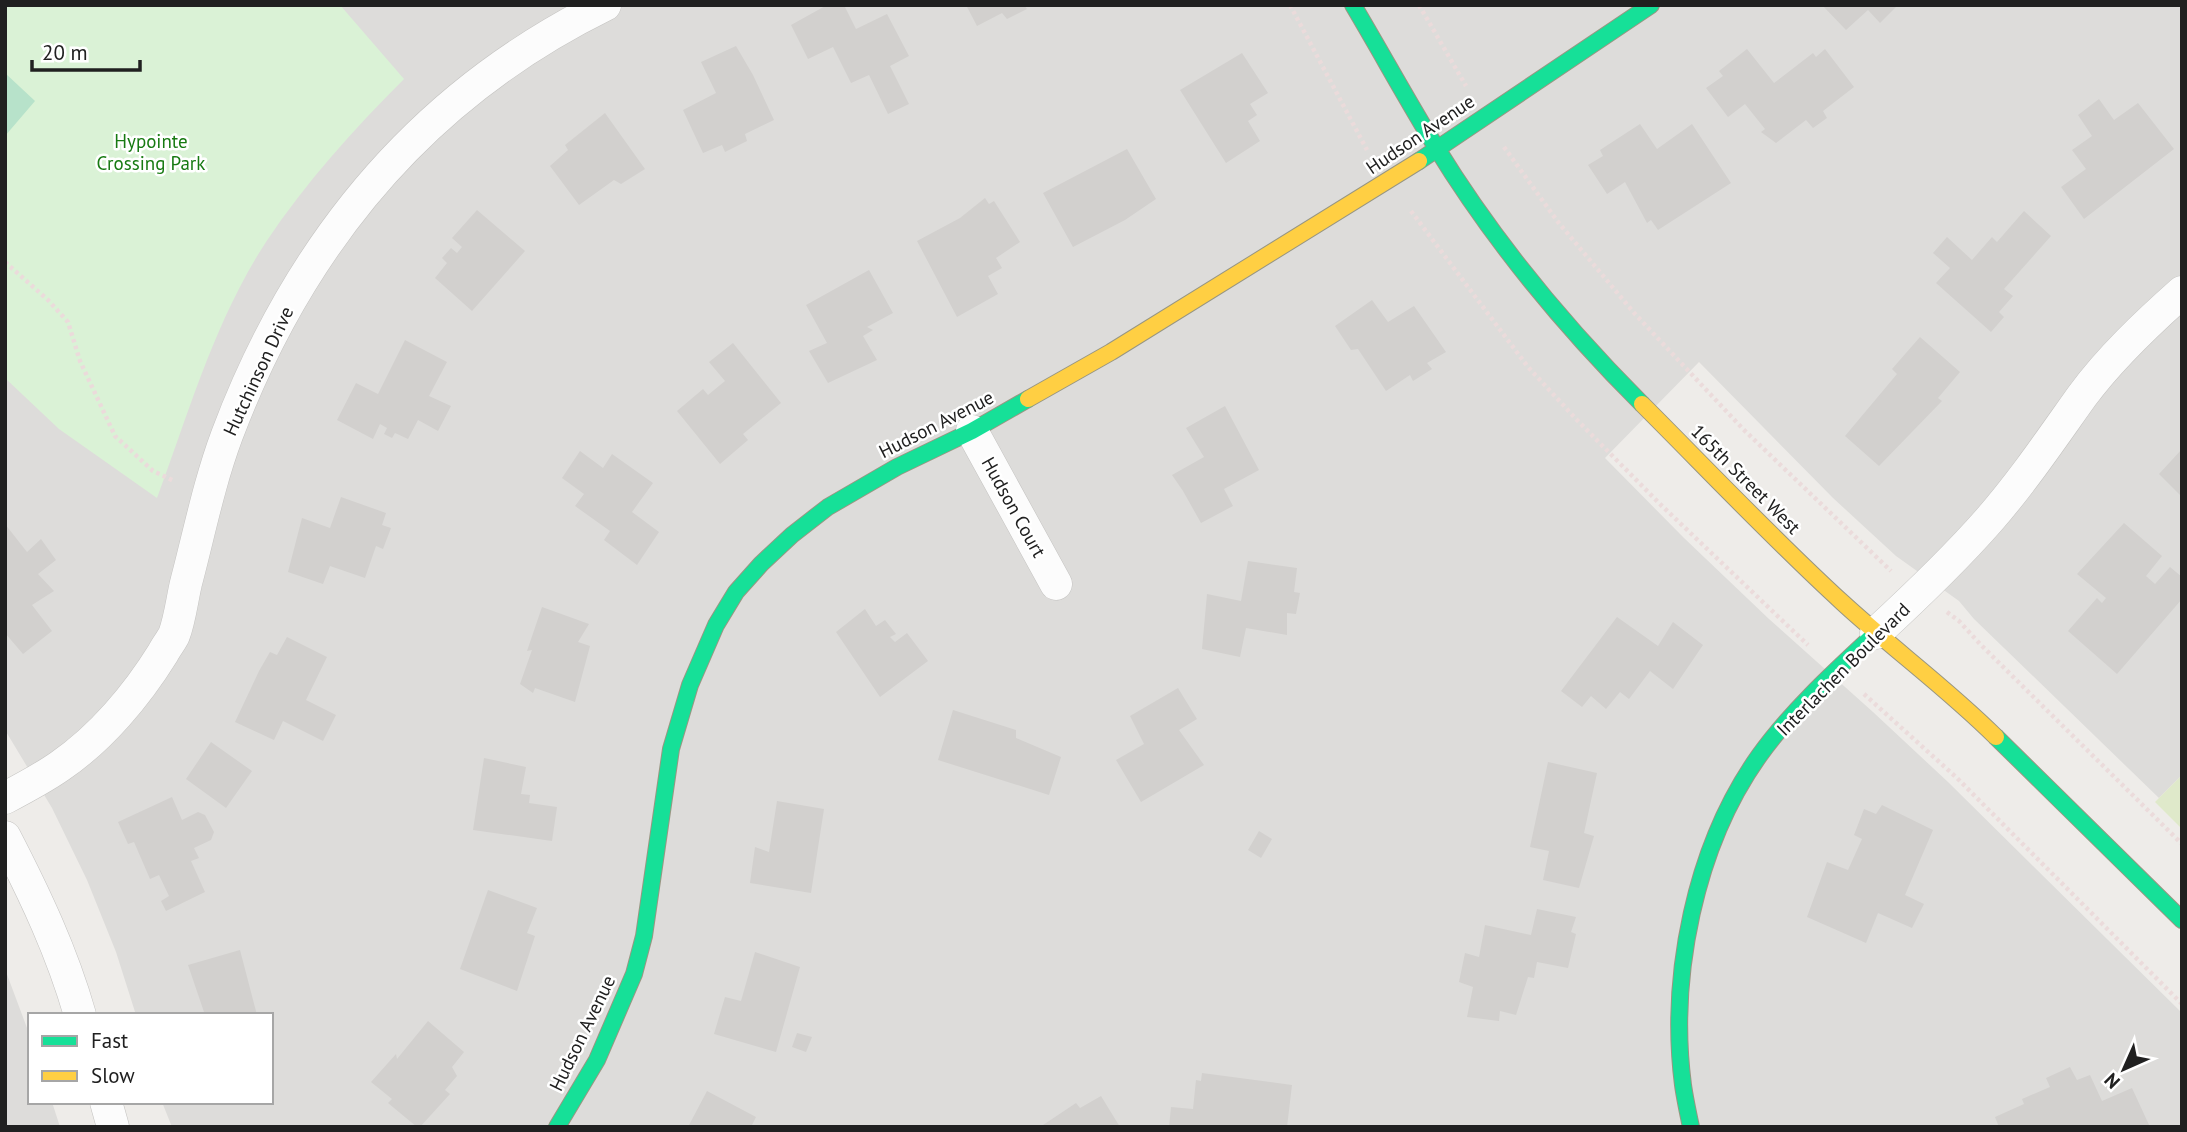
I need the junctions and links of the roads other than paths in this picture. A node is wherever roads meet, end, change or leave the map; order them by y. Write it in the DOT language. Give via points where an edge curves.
graph roads {
  1 [pos="605,5"];
  2 [pos="1353,5"];
  3 [pos="1651,5"];
  4 [pos="1437,149"];
  5 [pos="2182,292"];
  6 [pos="972,431"];
  7 [pos="1056,584"];
  8 [pos="1876,633"];
  9 [pos="5,798"];
  10 [pos="5,837"];
  11 [pos="2182,920"];
  12 [pos="79,1013"];
  13 [pos="107,1104"];
  14 [pos="113,1127"];
  15 [pos="557,1127"];
  16 [pos="1691,1127"];
  1 -- 9 [label="street, Hutchinson Drive" via="532,47 460,98 387,166 339,223 275,326 227,433 174,635 128,700 80,750"];
  2 -- 4 [label="street, 165th Street West"];
  3 -- 4 [label="street, Hudson Avenue"];
  4 -- 6 [label="street, Hudson Avenue" via="1111,352"];
  4 -- 8 [label="street, 165th Street West" via="1496,235 1579,337"];
  5 -- 8 [label="street, Interlachen Boulevard" via="2105,369 1989,521"];
  6 -- 7 [label="street, Hudson Court"];
  6 -- 15 [label="street, Hudson Avenue" via="828,507 761,564 716,625 690,685 671,749 634,974 597,1060"];
  8 -- 11 [label="street, 165th Street West" via="1976,717"];
  8 -- 16 [label="street, Interlachen Boulevard" via="1764,748 1733,796 1710,852 1692,917 1681,995 1681,1075"];
  10 -- 12 [label="street" via="46,919"];
  13 -- 14 [label="street"];
}
